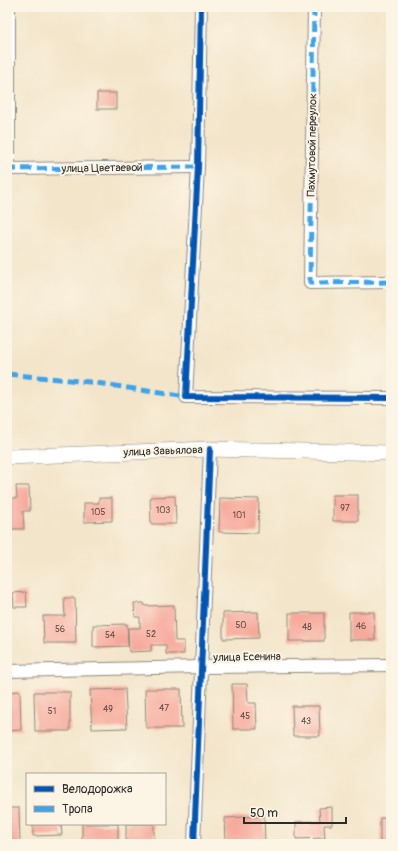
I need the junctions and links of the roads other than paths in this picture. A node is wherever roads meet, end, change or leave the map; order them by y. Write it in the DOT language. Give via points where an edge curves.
graph roads {
  1 [pos="9,7"];
  2 [pos="201,7"];
  3 [pos="314,7"];
  4 [pos="198,167"];
  5 [pos="8,169"];
  6 [pos="391,282"];
  7 [pos="391,398"];
  8 [pos="210,449"];
  9 [pos="391,453"];
  10 [pos="7,457"];
  11 [pos="391,665"];
  12 [pos="202,667"];
  13 [pos="7,671"];
  14 [pos="194,844"];
  1 -- 5 [label="street"];
  2 -- 4 [label="street"];
  3 -- 6 [label="street, Пахмутовой переулок" via="310,283"];
  4 -- 5 [label="street, улица Цветаевой"];
  4 -- 7 [label="street" via="186,397"];
  8 -- 9 [label="street, улица Завьялова"];
  8 -- 10 [label="street, улица Завьялова"];
  8 -- 12 [label="street"];
  11 -- 12 [label="street, улица Есенина"];
  12 -- 13 [label="street, улица Есенина"];
  12 -- 14 [label="street"];
}
